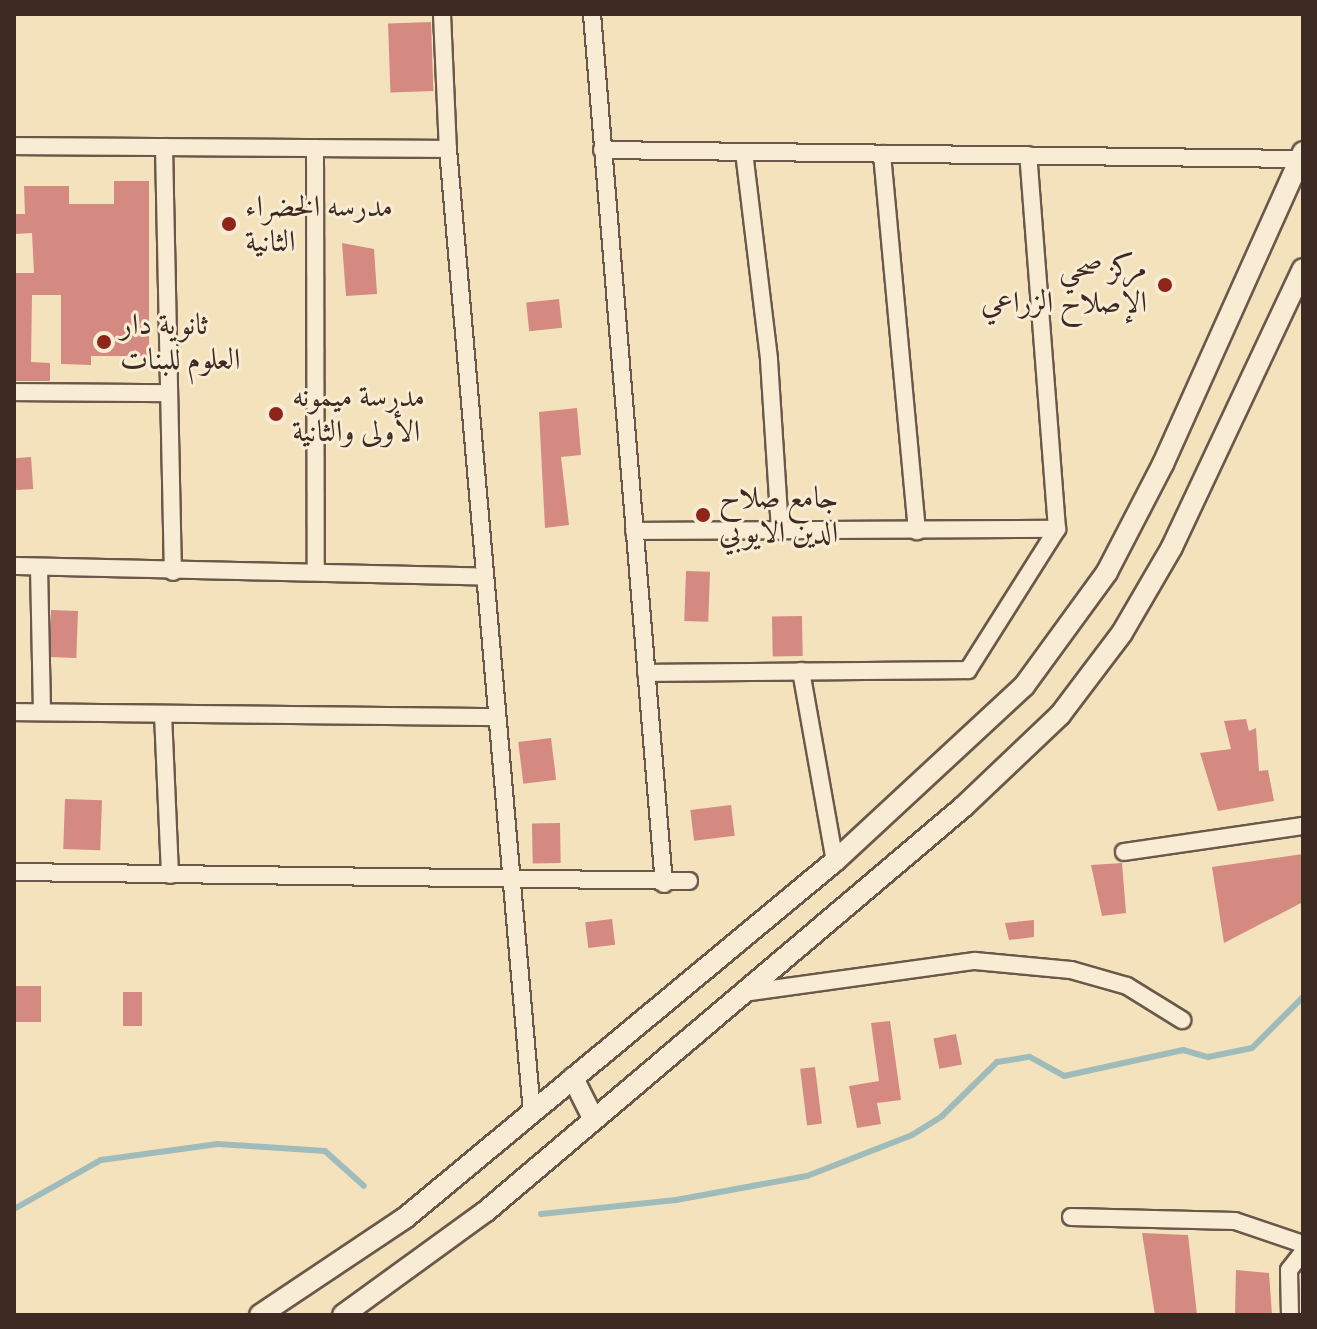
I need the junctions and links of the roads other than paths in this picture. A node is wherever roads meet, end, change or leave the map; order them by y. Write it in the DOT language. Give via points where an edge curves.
graph roads {
  1 [pos="442,14"];
  2 [pos="592,14"];
  3 [pos="14,146"];
  4 [pos="164,147"];
  5 [pos="315,148"];
  6 [pos="448,149"];
  7 [pos="602,150"];
  8 [pos="744,152"];
  9 [pos="882,154"];
  10 [pos="1028,155"];
  11 [pos="1301,155"];
  12 [pos="1303,269"];
  13 [pos="14,392"];
  14 [pos="169,393"];
  15 [pos="1057,529"];
  16 [pos="634,531"];
  17 [pos="780,531"];
  18 [pos="917,531"];
  19 [pos="14,566"];
  20 [pos="39,567"];
  21 [pos="173,572"];
  22 [pos="316,572"];
  23 [pos="485,577"];
  24 [pos="801,671"];
  25 [pos="646,673"];
  26 [pos="14,712"];
  27 [pos="42,712"];
  28 [pos="163,714"];
  29 [pos="497,717"];
  30 [pos="1303,826"];
  31 [pos="1124,852"];
  32 [pos="835,861"];
  33 [pos="14,872"];
  34 [pos="170,875"];
  35 [pos="511,881"];
  36 [pos="689,881"];
  37 [pos="664,884"];
  38 [pos="743,993"];
  39 [pos="1182,1020"];
  40 [pos="573,1078"];
  41 [pos="532,1113"];
  42 [pos="593,1118"];
  43 [pos="1071,1217"];
  44 [pos="1303,1244"];
  45 [pos="1303,1252"];
  46 [pos="260,1315"];
  47 [pos="343,1315"];
  48 [pos="1290,1315"];
  1 -- 6 [label="street"];
  2 -- 7 [label="street"];
  3 -- 4 [label="street"];
  4 -- 5 [label="street"];
  4 -- 14 [label="street"];
  5 -- 6 [label="street"];
  5 -- 22 [label="street"];
  6 -- 23 [label="street"];
  7 -- 8 [label="street"];
  7 -- 16 [label="street"];
  8 -- 9 [label="street"];
  8 -- 17 [label="street" via="769,360"];
  9 -- 10 [label="street"];
  9 -- 18 [label="street"];
  10 -- 11 [label="street"];
  10 -- 15 [label="street"];
  11 -- 32 [label="street" via="1163,464 1088,604 1051,656 1002,709"];
  12 -- 38 [label="street" via="1172,547 1083,689 963,807"];
  13 -- 14 [label="street"];
  14 -- 21 [label="street"];
  15 -- 18 [label="street"];
  15 -- 24 [label="street" via="968,670"];
  16 -- 17 [label="street"];
  16 -- 25 [label="street"];
  17 -- 18 [label="street"];
  19 -- 20 [label="street"];
  20 -- 21 [label="street"];
  20 -- 27 [label="street"];
  21 -- 22 [label="street"];
  22 -- 23 [label="street"];
  23 -- 29 [label="street"];
  24 -- 25 [label="street"];
  24 -- 32 [label="street"];
  25 -- 37 [label="street"];
  26 -- 27 [label="street"];
  27 -- 28 [label="street"];
  28 -- 29 [label="street"];
  28 -- 34 [label="street"];
  29 -- 35 [label="street"];
  30 -- 31 [label="street"];
  32 -- 40 [label="street"];
  33 -- 34 [label="street"];
  34 -- 35 [label="street"];
  35 -- 37 [label="street"];
  35 -- 41 [label="street"];
  36 -- 37 [label="street"];
  38 -- 39 [label="street" via="975,961 1071,970 1127,986"];
  38 -- 42 [label="street"];
  40 -- 41 [label="street"];
  40 -- 42 [label="street"];
  41 -- 46 [label="street" via="405,1218"];
  42 -- 47 [label="street" via="434,1253"];
  43 -- 44 [label="street" via="1235,1221"];
  45 -- 48 [label="street" via="1289,1270"];
}
